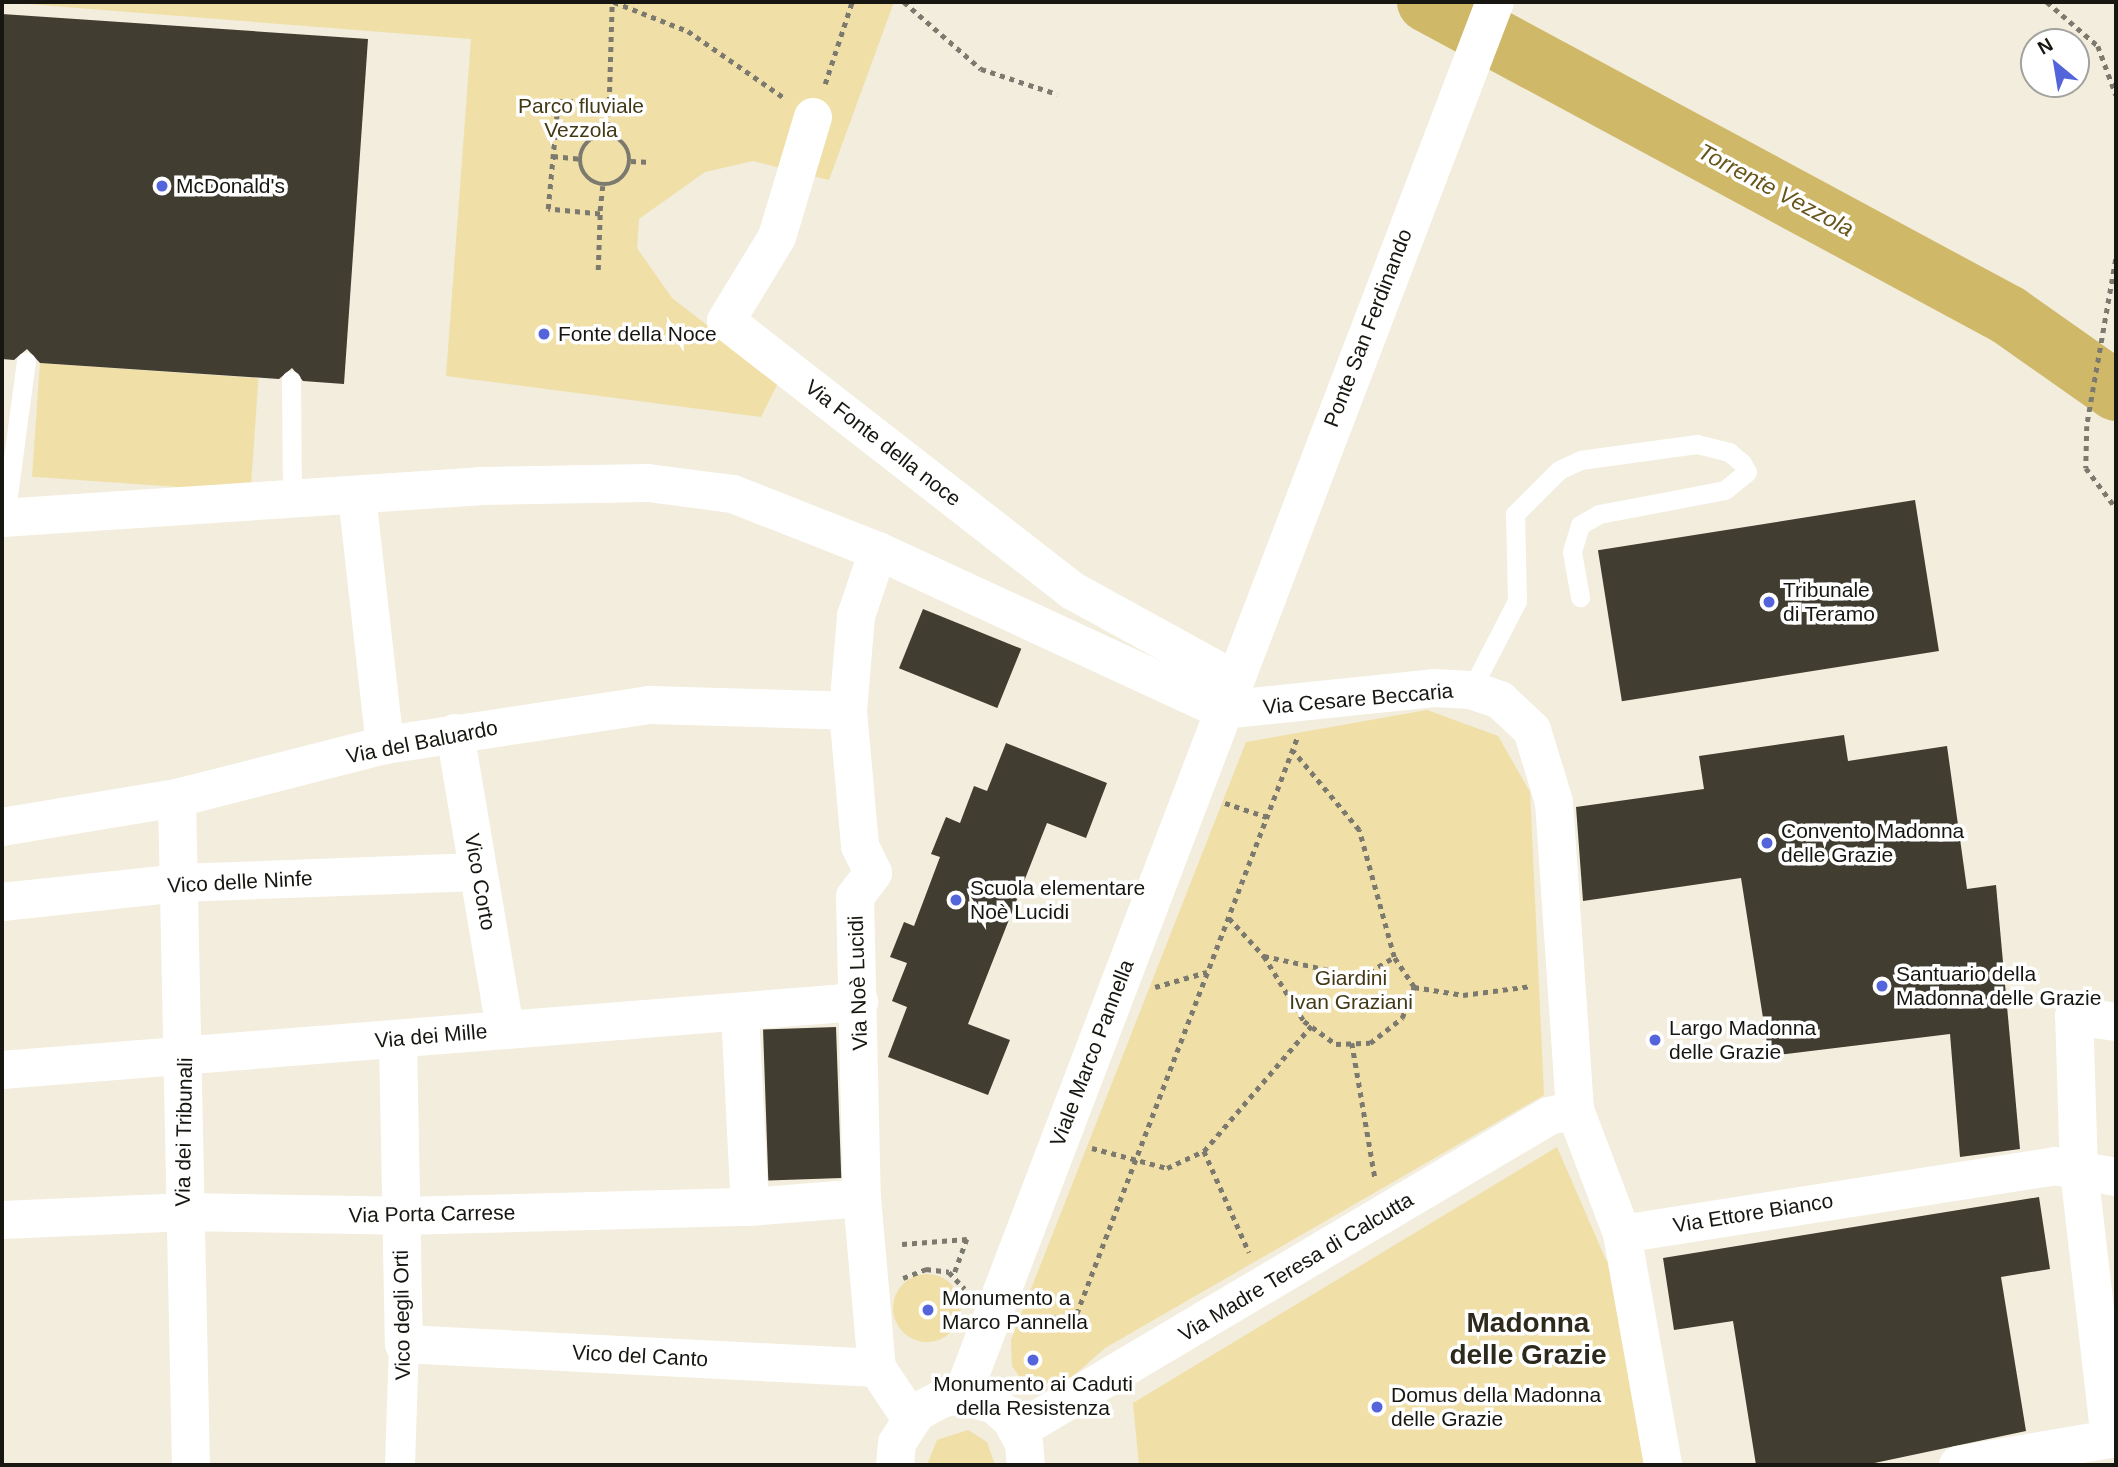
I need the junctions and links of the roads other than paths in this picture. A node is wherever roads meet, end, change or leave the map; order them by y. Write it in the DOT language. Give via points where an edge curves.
graph roads {
  1 [pos="1495,2"];
  2 [pos="813,117"];
  3 [pos="26,361"];
  4 [pos="291,380"];
  5 [pos="357,496"];
  6 [pos="292,500"];
  7 [pos="3,518"];
  8 [pos="878,551"];
  9 [pos="1580,597"];
  10 [pos="1232,681"];
  11 [pos="1471,690"];
  12 [pos="848,711"];
  13 [pos="455,733"];
  14 [pos="385,745"];
  15 [pos="177,798"];
  16 [pos="2,827"];
  17 [pos="478,872"];
  18 [pos="179,883"];
  19 [pos="2,902"];
  20 [pos="859,1002"];
  21 [pos="740,1012"];
  22 [pos="2116,1022"];
  23 [pos="505,1030"];
  24 [pos="398,1039"];
  25 [pos="185,1055"];
  26 [pos="2,1070"];
  27 [pos="1575,1110"];
  28 [pos="2078,1171"];
  29 [pos="2116,1177"];
  30 [pos="862,1198"];
  31 [pos="750,1207"];
  32 [pos="182,1212"];
  33 [pos="401,1216"];
  34 [pos="2,1220"];
  35 [pos="1622,1234"];
  36 [pos="404,1344"];
  37 [pos="877,1368"];
  38 [pos="962,1396"];
  39 [pos="911,1419"];
  40 [pos="2113,1438"];
  41 [pos="1022,1448"];
  42 [pos="191,1465"];
  43 [pos="400,1465"];
  44 [pos="895,1465"];
  45 [pos="1663,1465"];
  46 [pos="1958,1465"];
  1 -- 10 [label="street, Ponte San Ferdinando"];
  2 -- 10 [label="street, Via Fonte della noce" via="777,237 726,321 1073,591"];
  3 -- 7 [label="lane"];
  4 -- 6 [label="lane"];
  5 -- 6 [label="street"];
  5 -- 8 [label="street" via="480,486 648,483 733,494"];
  5 -- 14 [label="street"];
  6 -- 7 [label="street"];
  8 -- 10 [label="street"];
  8 -- 12 [label="street, Via Noè Lucidi" via="856,616"];
  9 -- 11 [label="lane" via="1572,552 1580,525 1599,514 1725,490 1747,472 1742,463 1729,452 1697,444 1580,460 1550,477 1515,514 1517,601"];
  10 -- 11 [label="street, Via Cesare Beccaria" via="1309,704 1421,689"];
  10 -- 38 [label="street, Viale Marco Pannella"];
  11 -- 27 [label="street, Via Cesare Beccaria" via="1516,712 1532,730 1546,765 1554,802"];
  12 -- 13 [label="street, Via del Baluardo" via="651,705"];
  12 -- 20 [label="street, Via Noè Lucidi" via="860,846 882,873 855,897"];
  13 -- 14 [label="street, Via del Baluardo"];
  13 -- 17 [label="street, Vico Corto"];
  14 -- 15 [label="street, Via del Baluardo"];
  15 -- 16 [label="street, Via del Baluardo"];
  15 -- 18 [label="street, Via dei Tribunali"];
  17 -- 18 [label="street, Vico delle Ninfe"];
  17 -- 23 [label="street, Vico Corto"];
  18 -- 19 [label="street, Vico delle Ninfe"];
  18 -- 25 [label="street, Via dei Tribunali"];
  20 -- 21 [label="street, Via dei Mille"];
  20 -- 30 [label="street, Via Noè Lucidi"];
  21 -- 23 [label="street, Via dei Mille"];
  21 -- 31 [label="street"];
  22 -- 28 [label="street" via="2074,1016"];
  23 -- 24 [label="street, Via dei Mille"];
  24 -- 25 [label="street, Via dei Mille"];
  24 -- 33 [label="street, Vico degli Orti"];
  25 -- 26 [label="street, Via dei Mille"];
  25 -- 32 [label="street, Via dei Tribunali"];
  27 -- 35 [label="street, Via Cesare Beccaria"];
  27 -- 41 [label="street, Via Madre Teresa di Calcutta" via="1549,1116 1381,1216"];
  28 -- 29 [label="street, Via Ettore Bianco"];
  28 -- 35 [label="street, Via Ettore Bianco" via="2055,1166"];
  28 -- 40 [label="street"];
  30 -- 31 [label="street, Via Porta Carrese"];
  30 -- 37 [label="street, Via Noè Lucidi"];
  31 -- 33 [label="street, Via Porta Carrese"];
  32 -- 33 [label="street, Via Porta Carrese"];
  32 -- 34 [label="street, Via Porta Carrese"];
  32 -- 42 [label="street, Via dei Tribunali"];
  33 -- 36 [label="street, Vico degli Orti"];
  35 -- 45 [label="street"];
  36 -- 37 [label="street, Vico del Canto"];
  36 -- 43 [label="street, Vico degli Orti"];
  37 -- 39 [label="street, Via Noè Lucidi"];
  38 -- 39 [label="street" via="934,1402"];
  38 -- 41 [label="street" via="995,1405"];
  39 -- 44 [label="street" via="897,1443"];
  40 -- 46 [label="street"];
}
